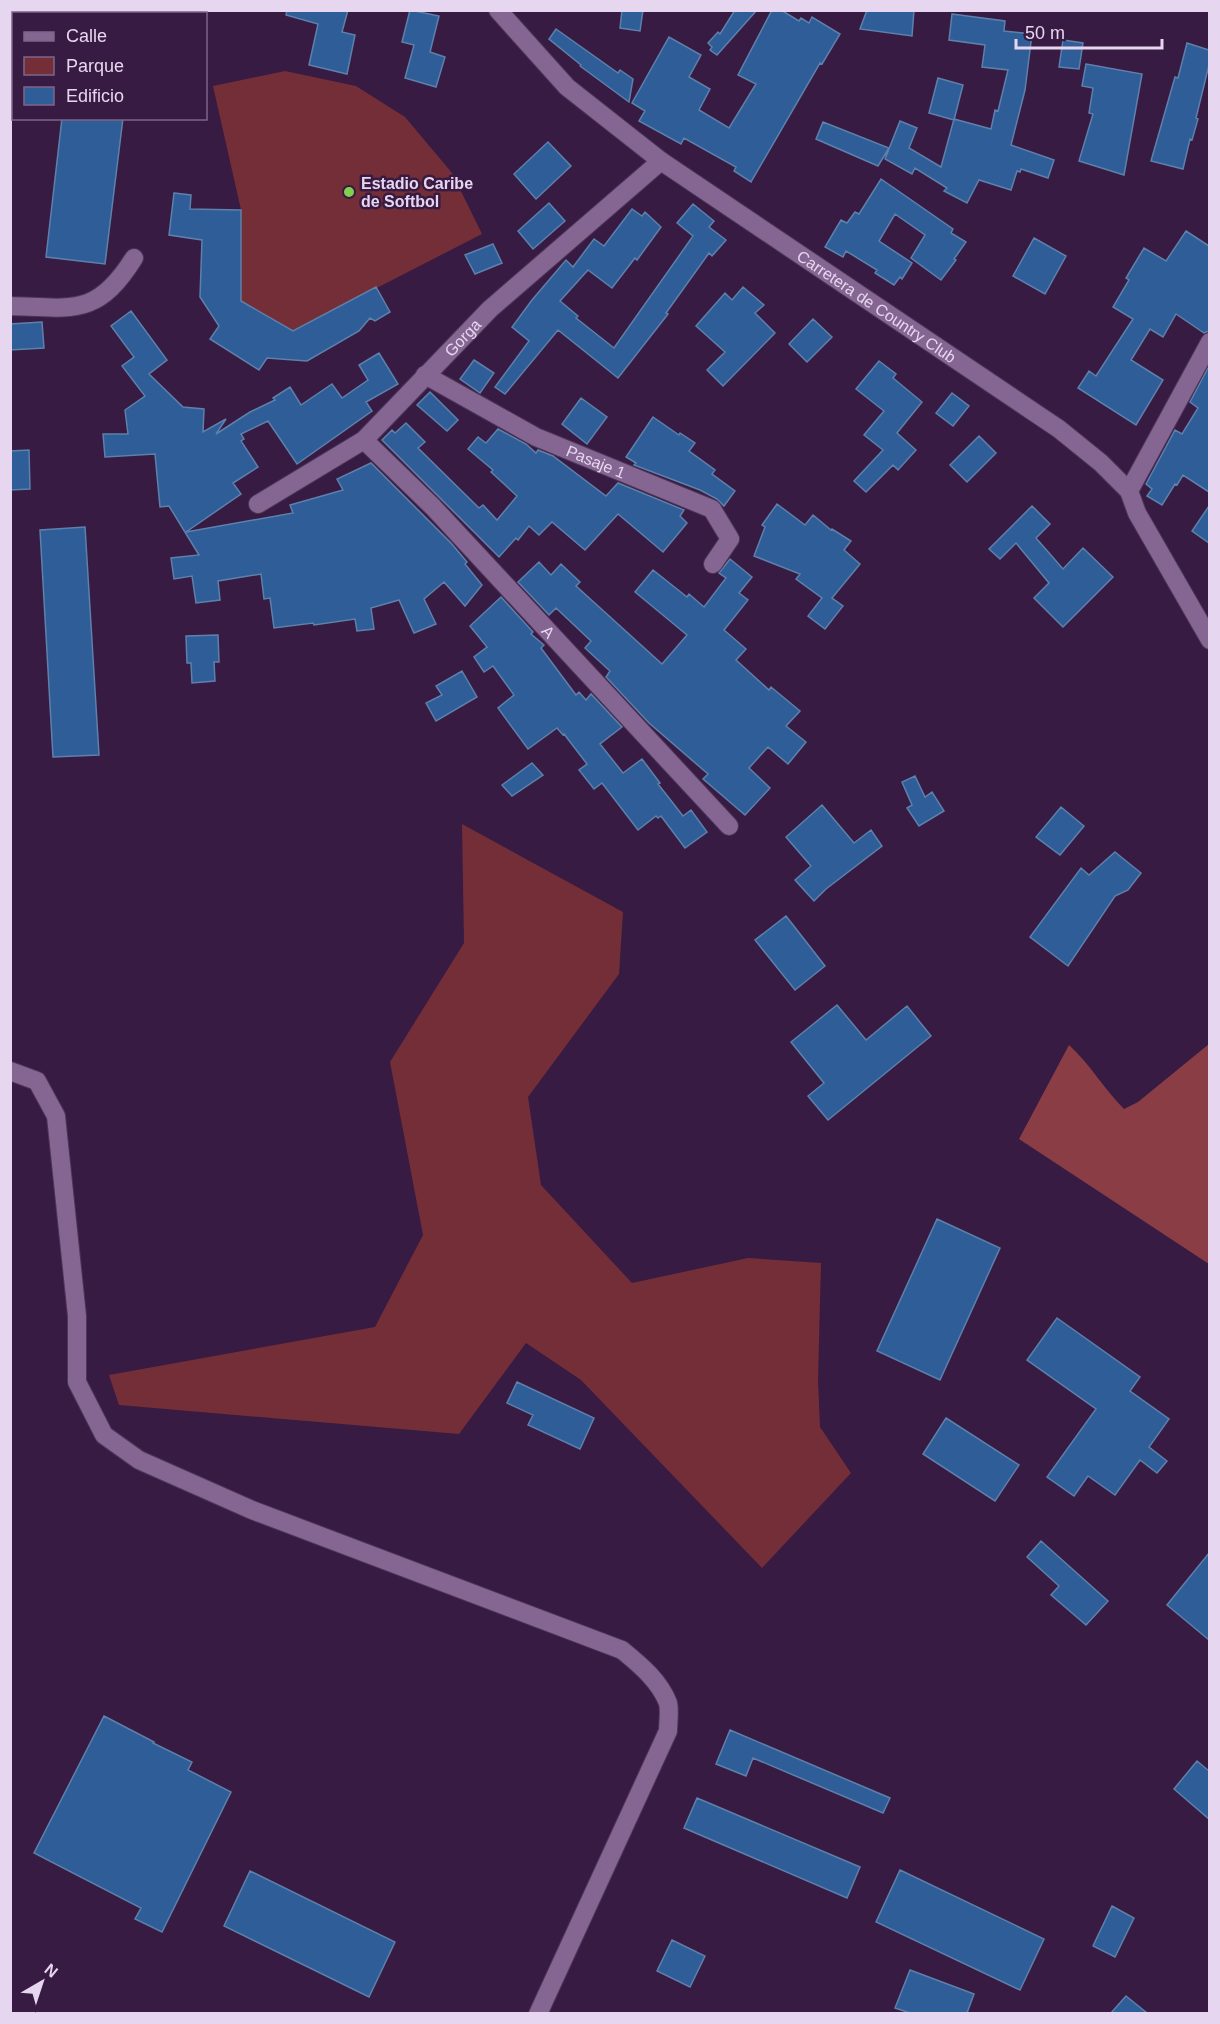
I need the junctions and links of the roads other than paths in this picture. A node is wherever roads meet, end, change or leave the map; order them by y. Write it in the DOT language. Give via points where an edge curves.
graph roads {
  1 [pos="498,10"];
  2 [pos="661,161"];
  3 [pos="134,258"];
  4 [pos="10,306"];
  5 [pos="1209,342"];
  6 [pos="425,375"];
  7 [pos="364,440"];
  8 [pos="1129,491"];
  9 [pos="258,504"];
  10 [pos="713,564"];
  11 [pos="1209,640"];
  12 [pos="729,826"];
  13 [pos="10,1071"];
  14 [pos="538,2013"];
  1 -- 2 [label="street, Carretera de Country Club" via="567,87"];
  2 -- 6 [label="street, Gorga" via="490,309"];
  2 -- 8 [label="street, Carretera de Country Club" via="1059,429"];
  3 -- 4 [label="street" via="121,279 101,298 74,308"];
  5 -- 8 [label="street"];
  6 -- 7 [label="street, Gorga"];
  6 -- 10 [label="street, Pasaje 1" via="536,437 712,509 730,539"];
  7 -- 9 [label="street, Gorga"];
  7 -- 12 [label="street, A" via="433,507"];
  8 -- 11 [label="street, Carretera de Country Club" via="1137,513"];
  13 -- 14 [label="street" via="37,1081 56,1116 77,1316 77,1382 104,1435 140,1460 252,1510 622,1650 649,1672 669,1705 668,1731"];
}
